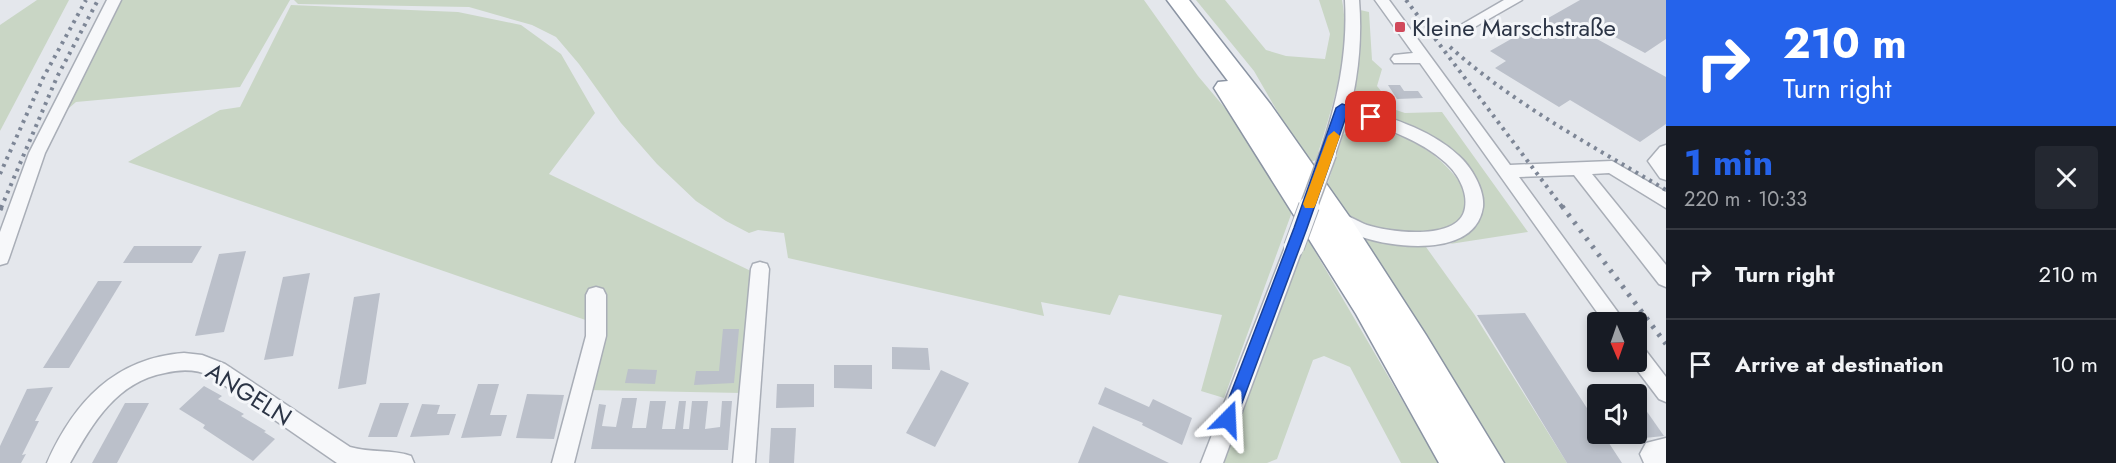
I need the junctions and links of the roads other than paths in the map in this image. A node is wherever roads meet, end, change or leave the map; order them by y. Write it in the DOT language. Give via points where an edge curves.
graph roads {
  1 [pos="114,0"];
  2 [pos="1162,0"];
  3 [pos="1178,0"];
  4 [pos="1352,0"];
  5 [pos="1382,0"];
  6 [pos="1515,0"];
  7 [pos="1461,29"];
  8 [pos="1423,58"];
  9 [pos="1399,59"];
  10 [pos="1342,108"];
  11 [pos="1666,151"];
  12 [pos="1578,168"];
  13 [pos="1505,171"];
  14 [pos="1666,174"];
  15 [pos="1666,201"];
  16 [pos="1338,219"];
  17 [pos="0,258"];
  18 [pos="760,269"];
  19 [pos="1666,279"];
  20 [pos="596,295"];
  21 [pos="1608,312"];
  22 [pos="1647,368"];
  23 [pos="1666,393"];
  24 [pos="1666,448"];
  25 [pos="58,463"];
  26 [pos="403,463"];
  27 [pos="563,463"];
  28 [pos="744,463"];
  29 [pos="1212,463"];
  30 [pos="1457,463"];
  31 [pos="1488,463"];
  32 [pos="1656,463"];
  1 -- 17 [label="street" via="37,153"];
  2 -- 30 [label="highway" via="1214,70 1298,197"];
  3 -- 16 [label="highway" via="1251,92"];
  4 -- 10 [label="street" via="1352,64"];
  5 -- 8 [label="street"];
  6 -- 7 [label="street"];
  8 -- 9 [label="street"];
  8 -- 13 [label="street"];
  10 -- 16 [label="street" via="1427,142 1451,159 1474,196 1475,210 1470,224 1449,236 1390,237"];
  10 -- 29 [label="street, bridge"];
  11 -- 14 [label="street" via="1656,161"];
  12 -- 13 [label="street"];
  12 -- 15 [label="street" via="1612,167"];
  12 -- 19 [label="street"];
  13 -- 21 [label="street"];
  16 -- 31 [label="highway"];
  18 -- 28 [label="street"];
  20 -- 27 [label="street" via="596,336"];
  22 -- 23 [label="street"];
  24 -- 32 [label="street" via="1651,454"];
  25 -- 26 [label="street, ANGELN" via="105,394 123,380 179,361 198,362 218,370 345,456 368,462"];
}
